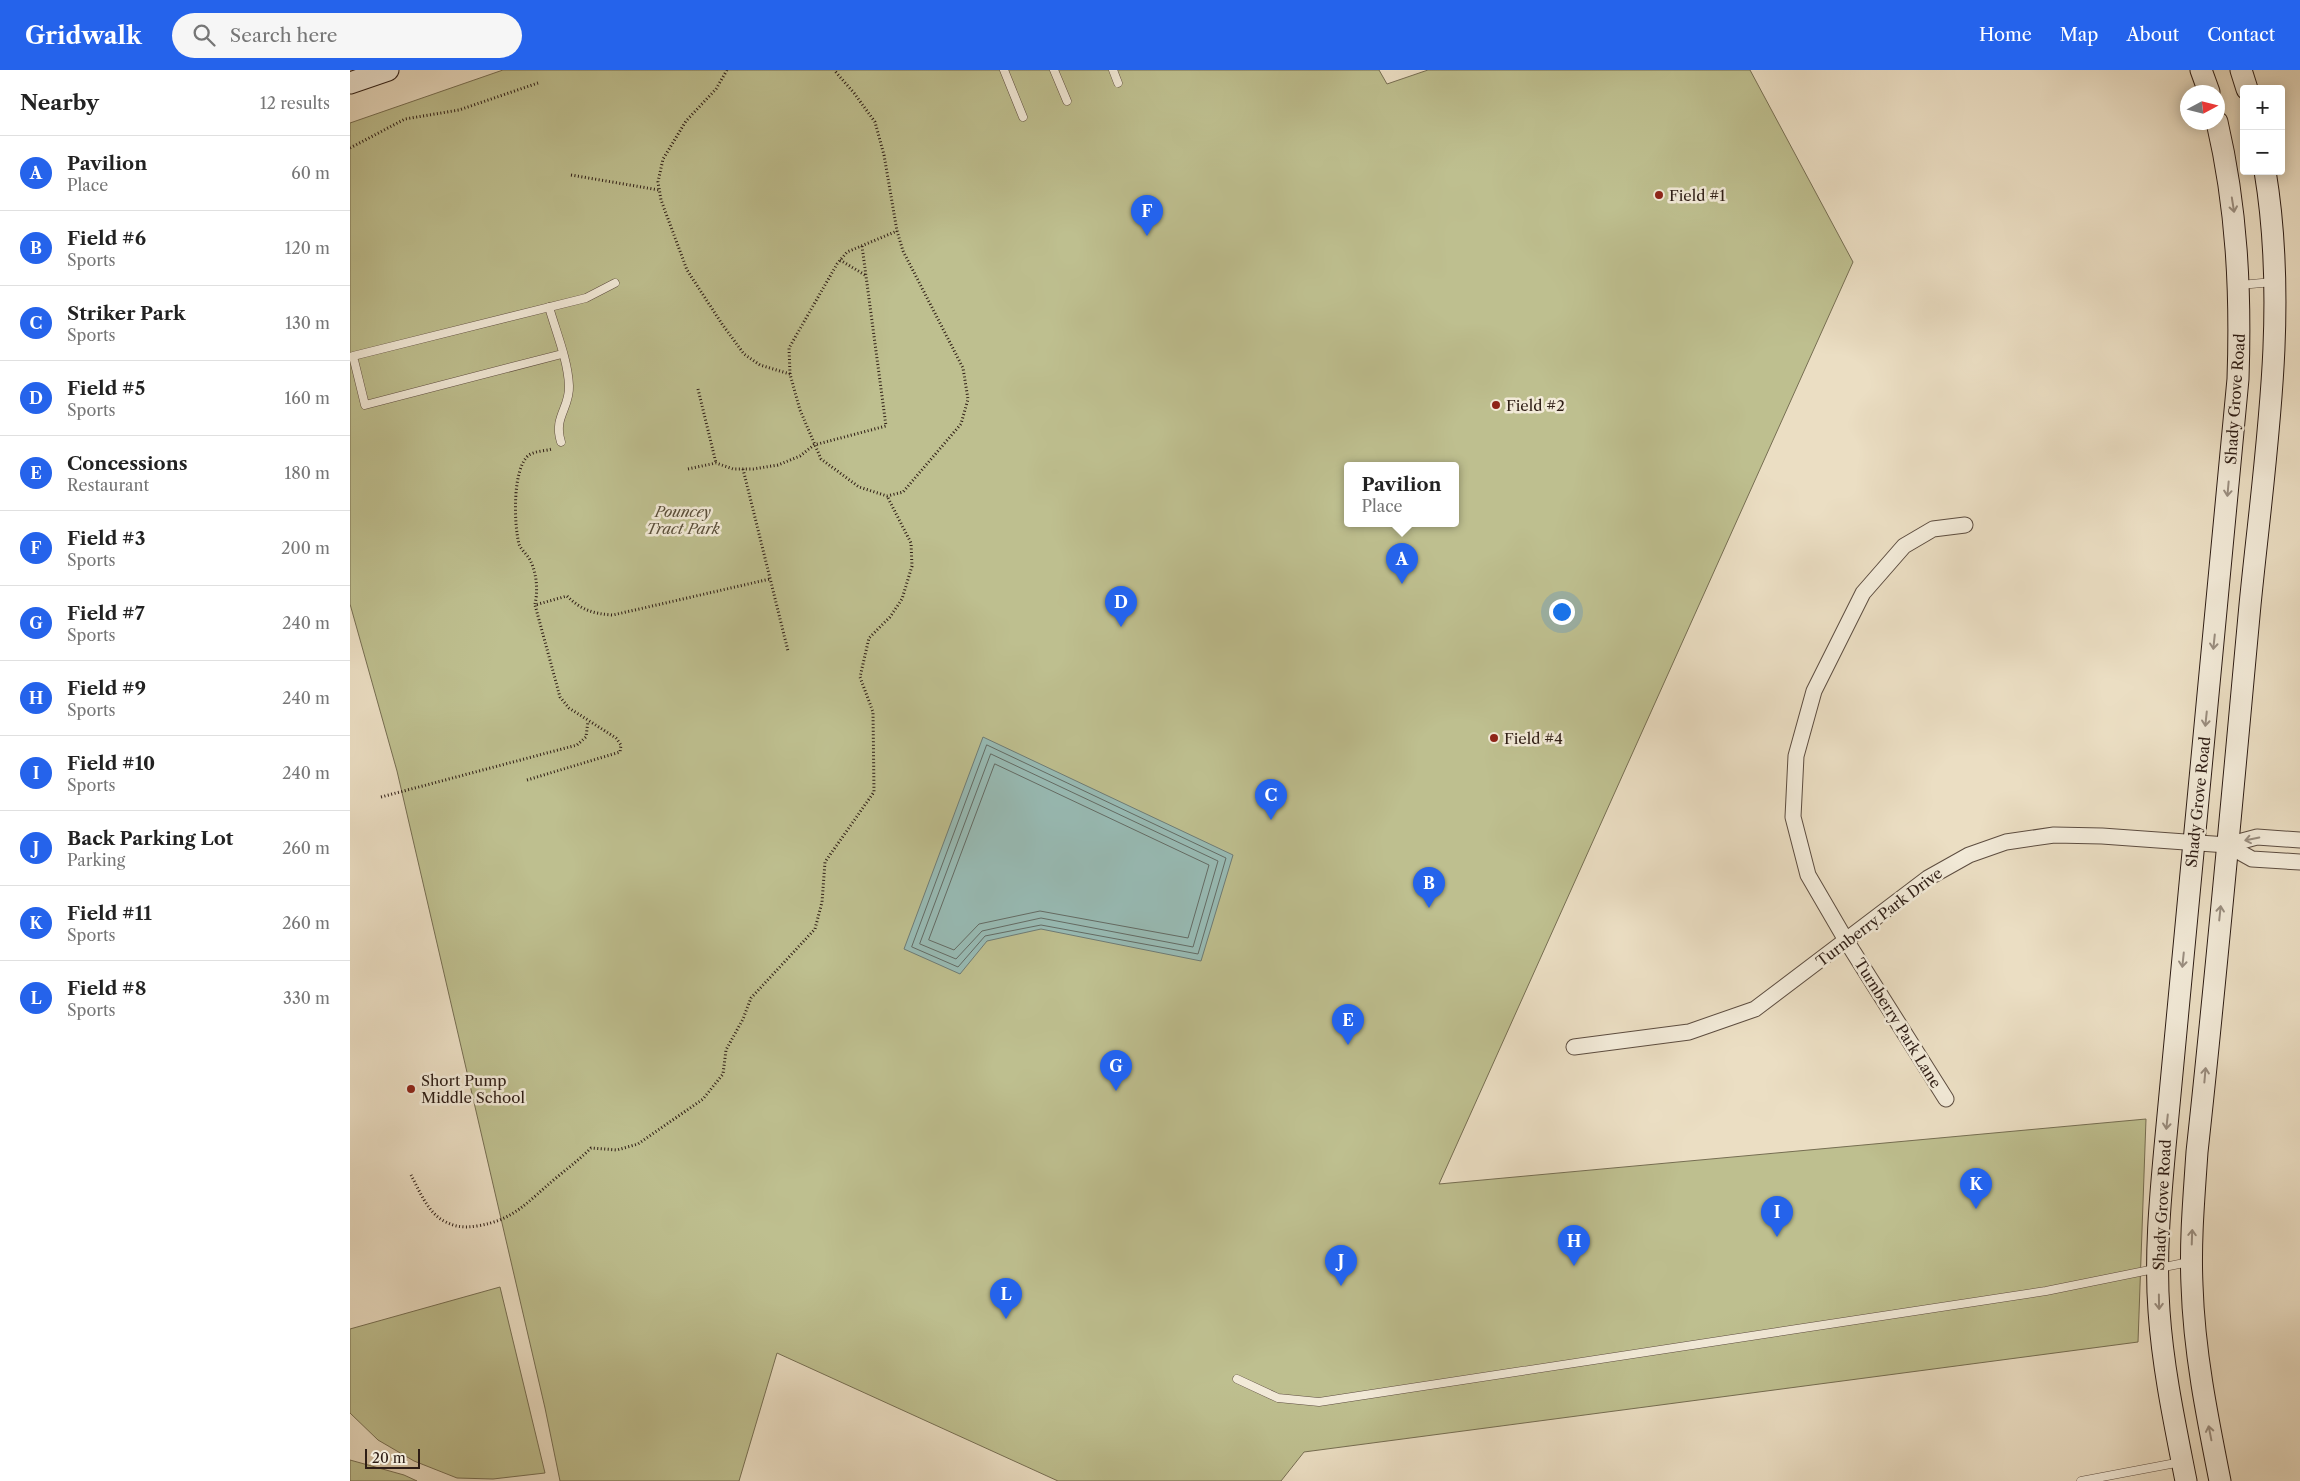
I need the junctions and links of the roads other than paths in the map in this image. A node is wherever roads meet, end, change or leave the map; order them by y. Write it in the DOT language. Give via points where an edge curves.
graph roads {
  1 [pos="388,70"];
  2 [pos="1004,70"];
  3 [pos="1054,70"];
  4 [pos="1113,70"];
  5 [pos="2201,70"];
  6 [pos="2241,70"];
  7 [pos="350,83"];
  8 [pos="1118,83"];
  9 [pos="2206,85"];
  10 [pos="2246,85"];
  11 [pos="1066,101"];
  12 [pos="1023,117"];
  13 [pos="2218,130"];
  14 [pos="2265,175"];
  15 [pos="2276,282"];
  16 [pos="615,283"];
  17 [pos="2240,285"];
  18 [pos="549,307"];
  19 [pos="562,354"];
  20 [pos="560,442"];
  21 [pos="1964,525"];
  22 [pos="2300,840"];
  23 [pos="2194,842"];
  24 [pos="2227,845"];
  25 [pos="2300,862"];
  26 [pos="1846,942"];
  27 [pos="1574,1047"];
  28 [pos="1946,1099"];
  29 [pos="2191,1261"];
  30 [pos="2158,1268"];
  31 [pos="1237,1379"];
  32 [pos="2184,1471"];
  33 [pos="2081,1481"];
  34 [pos="2220,1481"];
  1 -- 7 [label="main road"];
  2 -- 12 [label="lane"];
  3 -- 11 [label="lane"];
  4 -- 8 [label="lane"];
  5 -- 9 [label="main road"];
  6 -- 10 [label="main road"];
  13 -- 17 [label="main road, Shady Grove Road, one-way" via="2235,218"];
  14 -- 15 [label="main road, Shady Grove Road"];
  15 -- 17 [label="lane"];
  15 -- 24 [label="main road, Shady Grove Road" via="2265,450"];
  16 -- 18 [label="lane" via="594,296"];
  17 -- 23 [label="main road, Shady Grove Road, one-way" via="2238,380"];
  18 -- 19 [label="lane"];
  18 -- 19 [label="lane" via="352,356 365,405"];
  19 -- 20 [label="lane" via="569,384 568,399 558,424"];
  21 -- 26 [label="street, Turnberry Park Lane" via="1933,529 1904,546 1868,586 1812,700 1796,756 1793,817 1808,876"];
  22 -- 24 [label="street, Turnberry Park Drive, one-way" via="2257,837"];
  23 -- 24 [label="street, Turnberry Park Drive"];
  23 -- 26 [label="street, Turnberry Park Drive" via="2054,835 2006,842 1969,855 1928,878"];
  23 -- 30 [label="main road, Shady Grove Road, one-way" via="2163,1164"];
  24 -- 25 [label="street, Turnberry Park Drive" via="2252,859"];
  29 -- 24 [label="main road, Shady Grove Road, one-way" via="2197,1152"];
  26 -- 27 [label="street, Turnberry Park Drive" via="1755,1009 1689,1032"];
  26 -- 28 [label="street, Turnberry Park Lane"];
  29 -- 30 [label="lane"];
  34 -- 29 [label="main road, Shady Grove Road, one-way" via="2201,1385"];
  30 -- 31 [label="lane" via="2046,1291 1319,1402 1278,1398"];
  30 -- 32 [label="main road, Shady Grove Road, one-way" via="2163,1351"];
  32 -- 33 [label="lane"];
}
